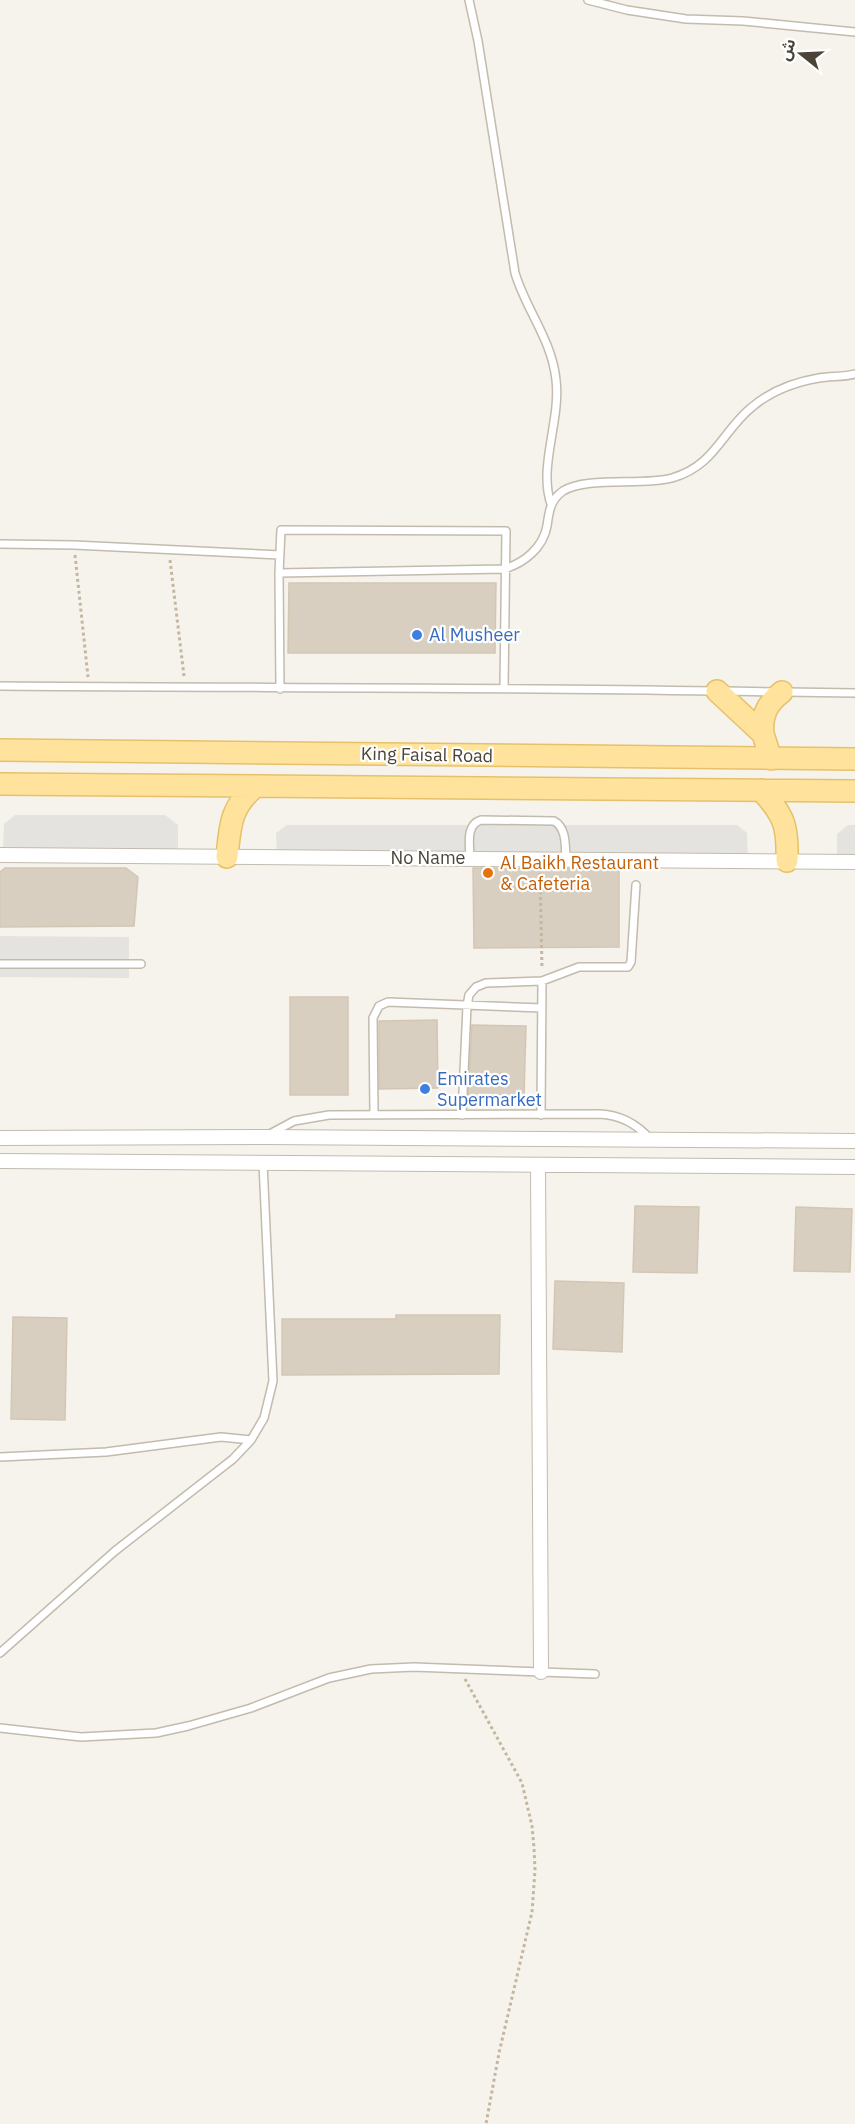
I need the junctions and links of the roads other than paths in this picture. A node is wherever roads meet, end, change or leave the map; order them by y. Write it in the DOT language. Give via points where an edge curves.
graph roads {
  1 [pos="469,0"];
  2 [pos="588,0"];
  3 [pos="855,32"];
  4 [pos="855,374"];
  5 [pos="552,504"];
  6 [pos="0,544"];
  7 [pos="280,555"];
  8 [pos="504,569"];
  9 [pos="279,573"];
  10 [pos="0,686"];
  11 [pos="504,687"];
  12 [pos="280,689"];
  13 [pos="717,691"];
  14 [pos="782,692"];
  15 [pos="855,693"];
  16 [pos="763,734"];
  17 [pos="0,750"];
  18 [pos="771,759"];
  19 [pos="855,759"];
  20 [pos="0,784"];
  21 [pos="256,786"];
  22 [pos="761,790"];
  23 [pos="855,791"];
  24 [pos="0,855"];
  25 [pos="227,857"];
  26 [pos="470,859"];
  27 [pos="566,860"];
  28 [pos="787,861"];
  29 [pos="855,862"];
  30 [pos="636,885"];
  31 [pos="141,963"];
  32 [pos="0,964"];
  33 [pos="542,981"];
  34 [pos="466,1006"];
  35 [pos="542,1008"];
  36 [pos="462,1114"];
  37 [pos="541,1114"];
  38 [pos="374,1115"];
  39 [pos="264,1137"];
  40 [pos="0,1138"];
  41 [pos="650,1139"];
  42 [pos="855,1141"];
  43 [pos="0,1161"];
  44 [pos="263,1163"];
  45 [pos="538,1165"];
  46 [pos="855,1167"];
  47 [pos="251,1440"];
  48 [pos="0,1457"];
  49 [pos="0,1653"];
  50 [pos="541,1672"];
  51 [pos="595,1674"];
  52 [pos="0,1728"];
  1 -- 5 [label="lane" via="515,273 526,306 548,345 556,378 557,407 547,484"];
  2 -- 3 [label="lane" via="686,19"];
  4 -- 5 [label="lane" via="805,381 770,395 743,414 710,456 685,473 671,479 579,485 563,491"];
  5 -- 8 [label="lane" via="540,543 520,563"];
  6 -- 7 [label="lane"];
  7 -- 8 [label="lane" via="281,530 506,531"];
  7 -- 9 [label="lane"];
  8 -- 9 [label="lane"];
  8 -- 11 [label="lane"];
  9 -- 12 [label="lane"];
  10 -- 12 [label="lane"];
  11 -- 12 [label="lane"];
  11 -- 13 [label="lane"];
  13 -- 14 [label="lane"];
  13 -- 16 [label="main road"];
  14 -- 15 [label="lane"];
  14 -- 16 [label="main road" via="766,710"];
  16 -- 18 [label="main road"];
  17 -- 18 [label="main road, King Faisal Road"];
  18 -- 19 [label="main road, King Faisal Road"];
  20 -- 21 [label="main road, King Faisal Road"];
  21 -- 22 [label="main road, King Faisal Road"];
  21 -- 25 [label="main road" via="235,809"];
  22 -- 23 [label="main road, King Faisal Road"];
  22 -- 28 [label="main road" via="785,823"];
  24 -- 25 [label="street, No Name"];
  25 -- 26 [label="street, No Name"];
  26 -- 27 [label="street, No Name"];
  26 -- 27 [label="lane" via="470,828 481,820 554,821 563,830"];
  27 -- 28 [label="street, No Name"];
  28 -- 29 [label="street, No Name"];
  30 -- 33 [label="lane" via="629,966 579,967"];
  31 -- 32 [label="lane"];
  33 -- 34 [label="lane" via="486,983 469,995"];
  33 -- 35 [label="lane"];
  34 -- 35 [label="lane"];
  34 -- 36 [label="lane"];
  34 -- 38 [label="lane" via="388,1002 376,1010"];
  35 -- 37 [label="lane"];
  36 -- 37 [label="lane"];
  36 -- 38 [label="lane"];
  37 -- 41 [label="lane" via="619,1117"];
  38 -- 39 [label="lane" via="311,1117"];
  39 -- 40 [label="street"];
  39 -- 41 [label="street"];
  41 -- 42 [label="street"];
  43 -- 44 [label="street"];
  44 -- 45 [label="street"];
  44 -- 47 [label="lane" via="273,1380 264,1418"];
  45 -- 46 [label="street"];
  45 -- 50 [label="street"];
  47 -- 48 [label="lane" via="221,1437 106,1452"];
  47 -- 49 [label="lane" via="233,1459 115,1551"];
  50 -- 51 [label="lane"];
  50 -- 52 [label="lane" via="393,1668 350,1673 220,1717 130,1736 81,1737"];
}
